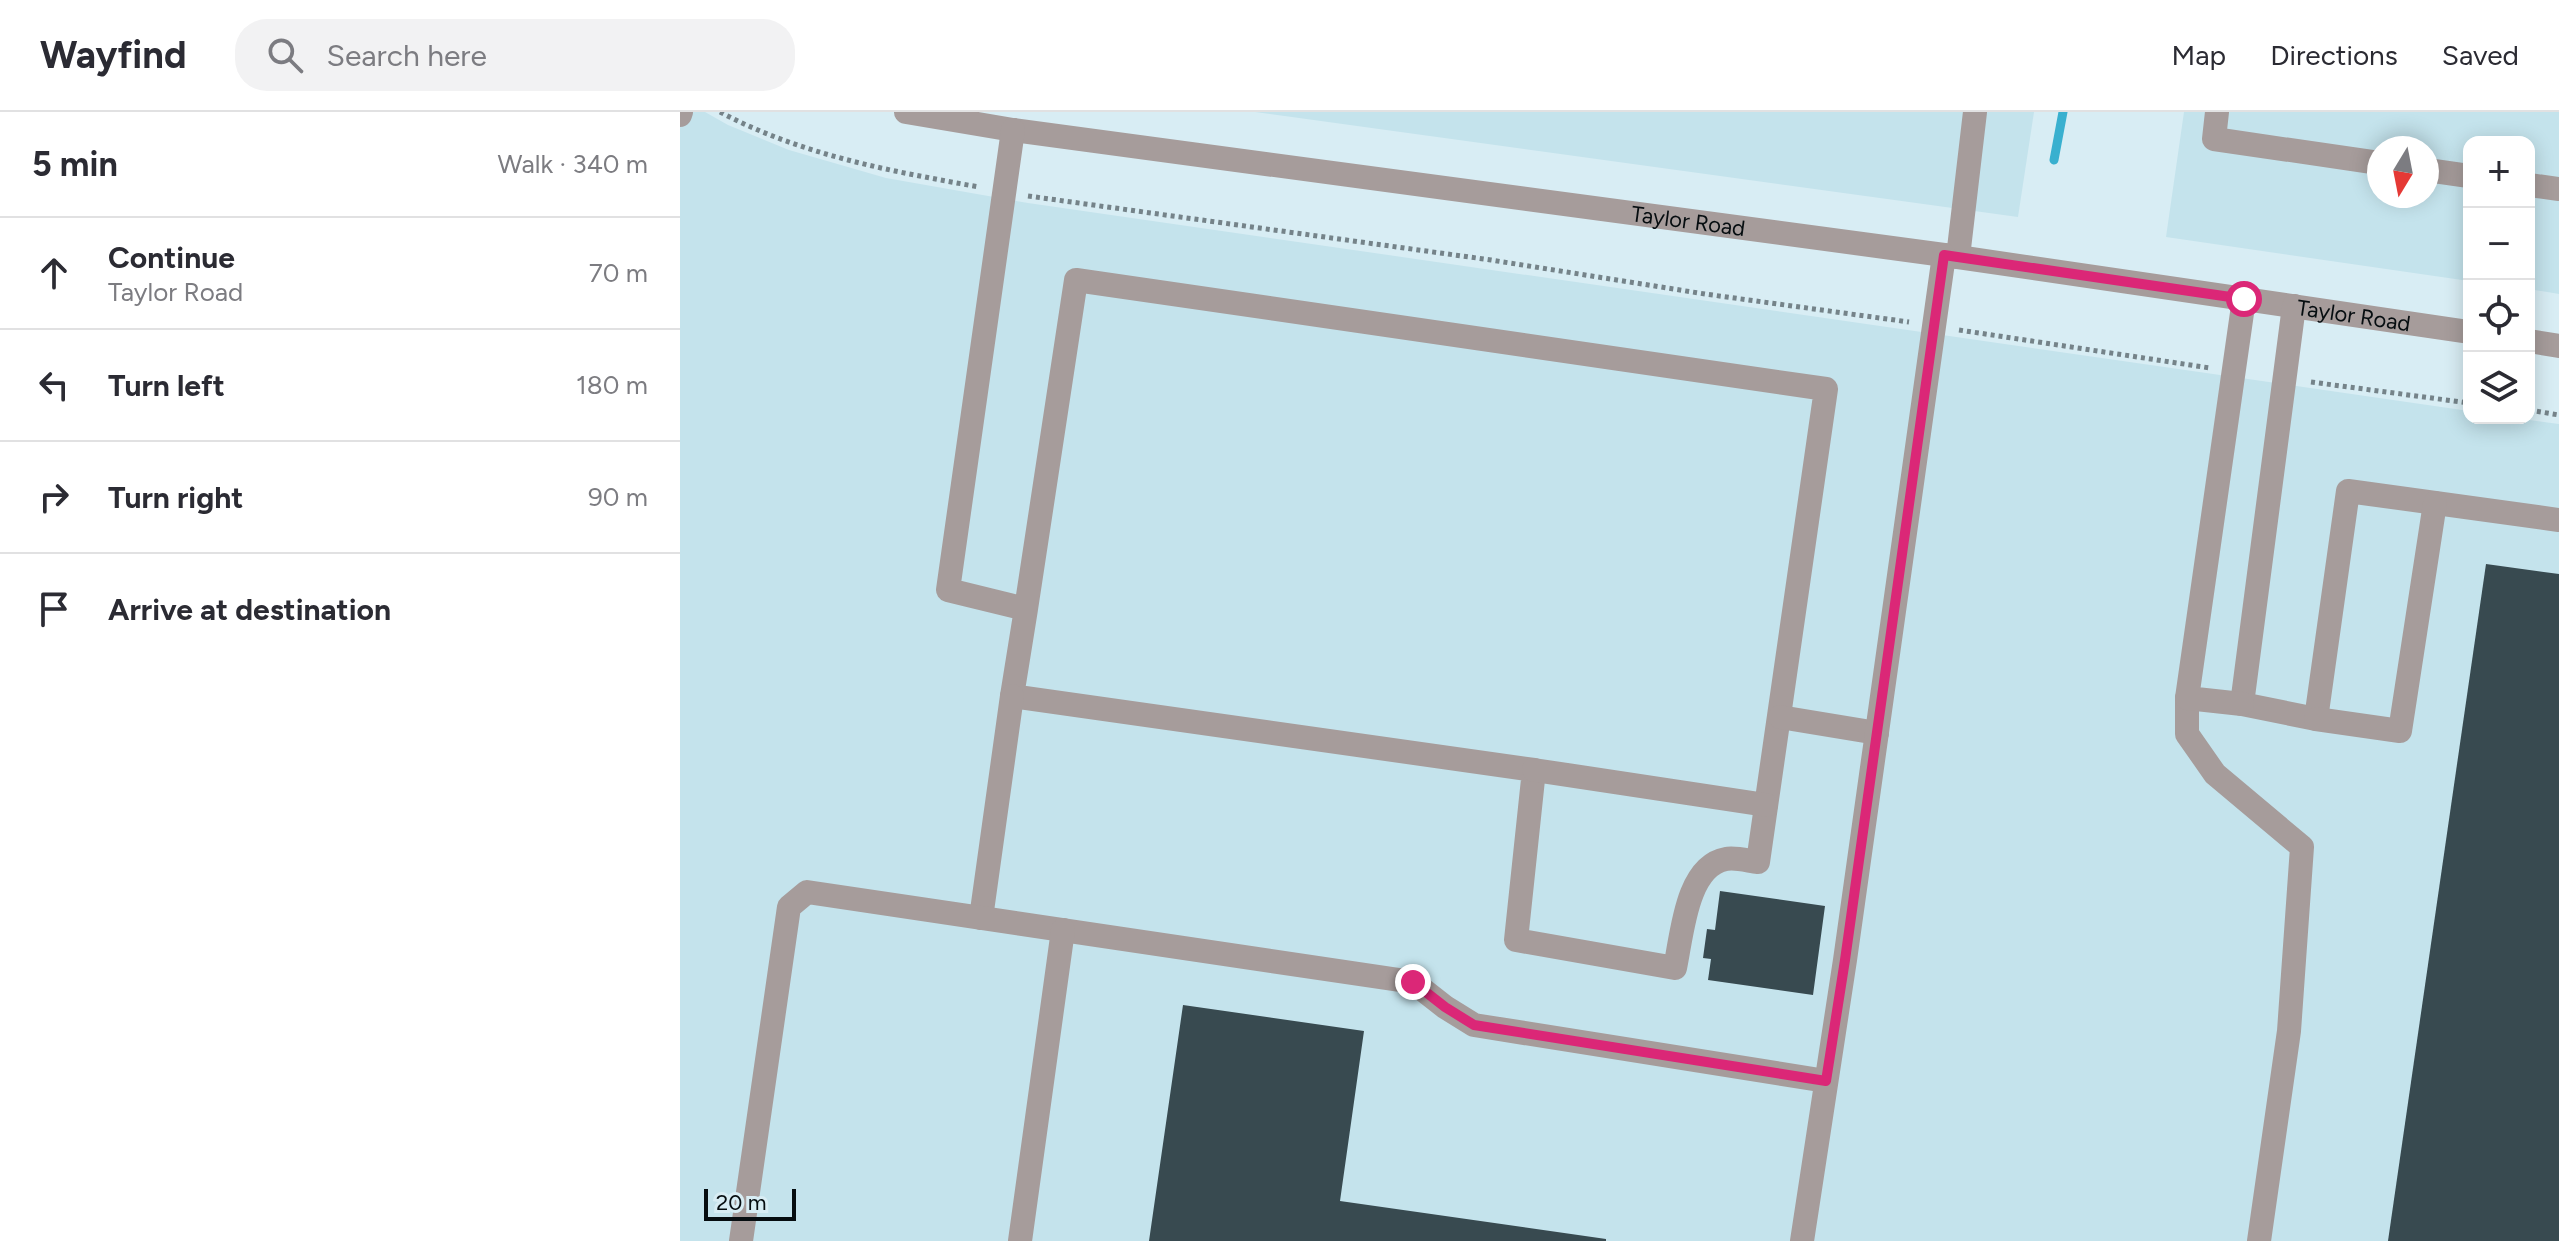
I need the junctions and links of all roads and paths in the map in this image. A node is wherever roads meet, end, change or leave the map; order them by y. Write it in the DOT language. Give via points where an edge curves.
graph roads {
  1 [pos="720,112"];
  2 [pos="906,112"];
  3 [pos="1975,112"];
  4 [pos="2217,112"];
  5 [pos="1013,130"];
  6 [pos="2367,161"];
  7 [pos="2439,172"];
  8 [pos="2463,175"];
  9 [pos="2535,186"];
  10 [pos="2559,189"];
  11 [pos="1004,191"];
  12 [pos="1951,256"];
  13 [pos="2244,299"];
  14 [pos="2294,306"];
  15 [pos="1934,325"];
  16 [pos="2463,331"];
  17 [pos="2535,342"];
  18 [pos="2559,346"];
  19 [pos="2233,372"];
  20 [pos="2285,377"];
  21 [pos="2463,402"];
  22 [pos="2535,411"];
  23 [pos="2559,415"];
  24 [pos="2435,503"];
  25 [pos="2559,520"];
  26 [pos="1026,609"];
  27 [pos="1012,696"];
  28 [pos="2187,698"];
  29 [pos="2242,704"];
  30 [pos="1780,717"];
  31 [pos="2316,719"];
  32 [pos="1877,733"];
  33 [pos="1534,770"];
  34 [pos="1766,805"];
  35 [pos="981,918"];
  36 [pos="1063,930"];
  37 [pos="1826,1081"];
  38 [pos="741,1241"];
  39 [pos="1020,1241"];
  40 [pos="1802,1241"];
  41 [pos="2259,1241"];
  1 -- 11 [label="path" via="804,148 864,165"];
  2 -- 5 [label="street, Taylor Road"];
  3 -- 12 [label="street"];
  4 -- 6 [label="street" via="2214,139"];
  5 -- 11 [label="street"];
  5 -- 12 [label="street, Taylor Road"];
  7 -- 8 [label="street"];
  9 -- 10 [label="street"];
  11 -- 15 [label="path"];
  11 -- 26 [label="street" via="948,590"];
  12 -- 13 [label="street, Taylor Road"];
  12 -- 15 [label="street"];
  13 -- 14 [label="street, Taylor Road"];
  13 -- 19 [label="street"];
  14 -- 16 [label="street, Taylor Road"];
  14 -- 20 [label="street"];
  15 -- 19 [label="path"];
  15 -- 32 [label="street"];
  17 -- 18 [label="street"];
  19 -- 28 [label="street"];
  20 -- 21 [label="path"];
  20 -- 29 [label="street"];
  22 -- 23 [label="path"];
  24 -- 25 [label="street"];
  24 -- 31 [label="street" via="2400,731"];
  24 -- 31 [label="street" via="2348,491"];
  26 -- 27 [label="street"];
  26 -- 30 [label="street" via="1076,280 1826,389"];
  27 -- 33 [label="street"];
  27 -- 35 [label="street"];
  28 -- 29 [label="street"];
  28 -- 41 [label="street" via="2187,734 2215,774 2302,847 2289,1031"];
  29 -- 31 [label="street"];
  30 -- 32 [label="street"];
  30 -- 34 [label="street"];
  32 -- 37 [label="street"];
  33 -- 34 [label="street"];
  33 -- 34 [label="street" via="1516,940 1675,968 1693,886 1705,870 1726,859 1758,862"];
  35 -- 36 [label="street"];
  35 -- 38 [label="street" via="807,892 789,907"];
  36 -- 37 [label="street" via="1413,982 1474,1025"];
  36 -- 39 [label="street"];
  37 -- 40 [label="street"];
}
